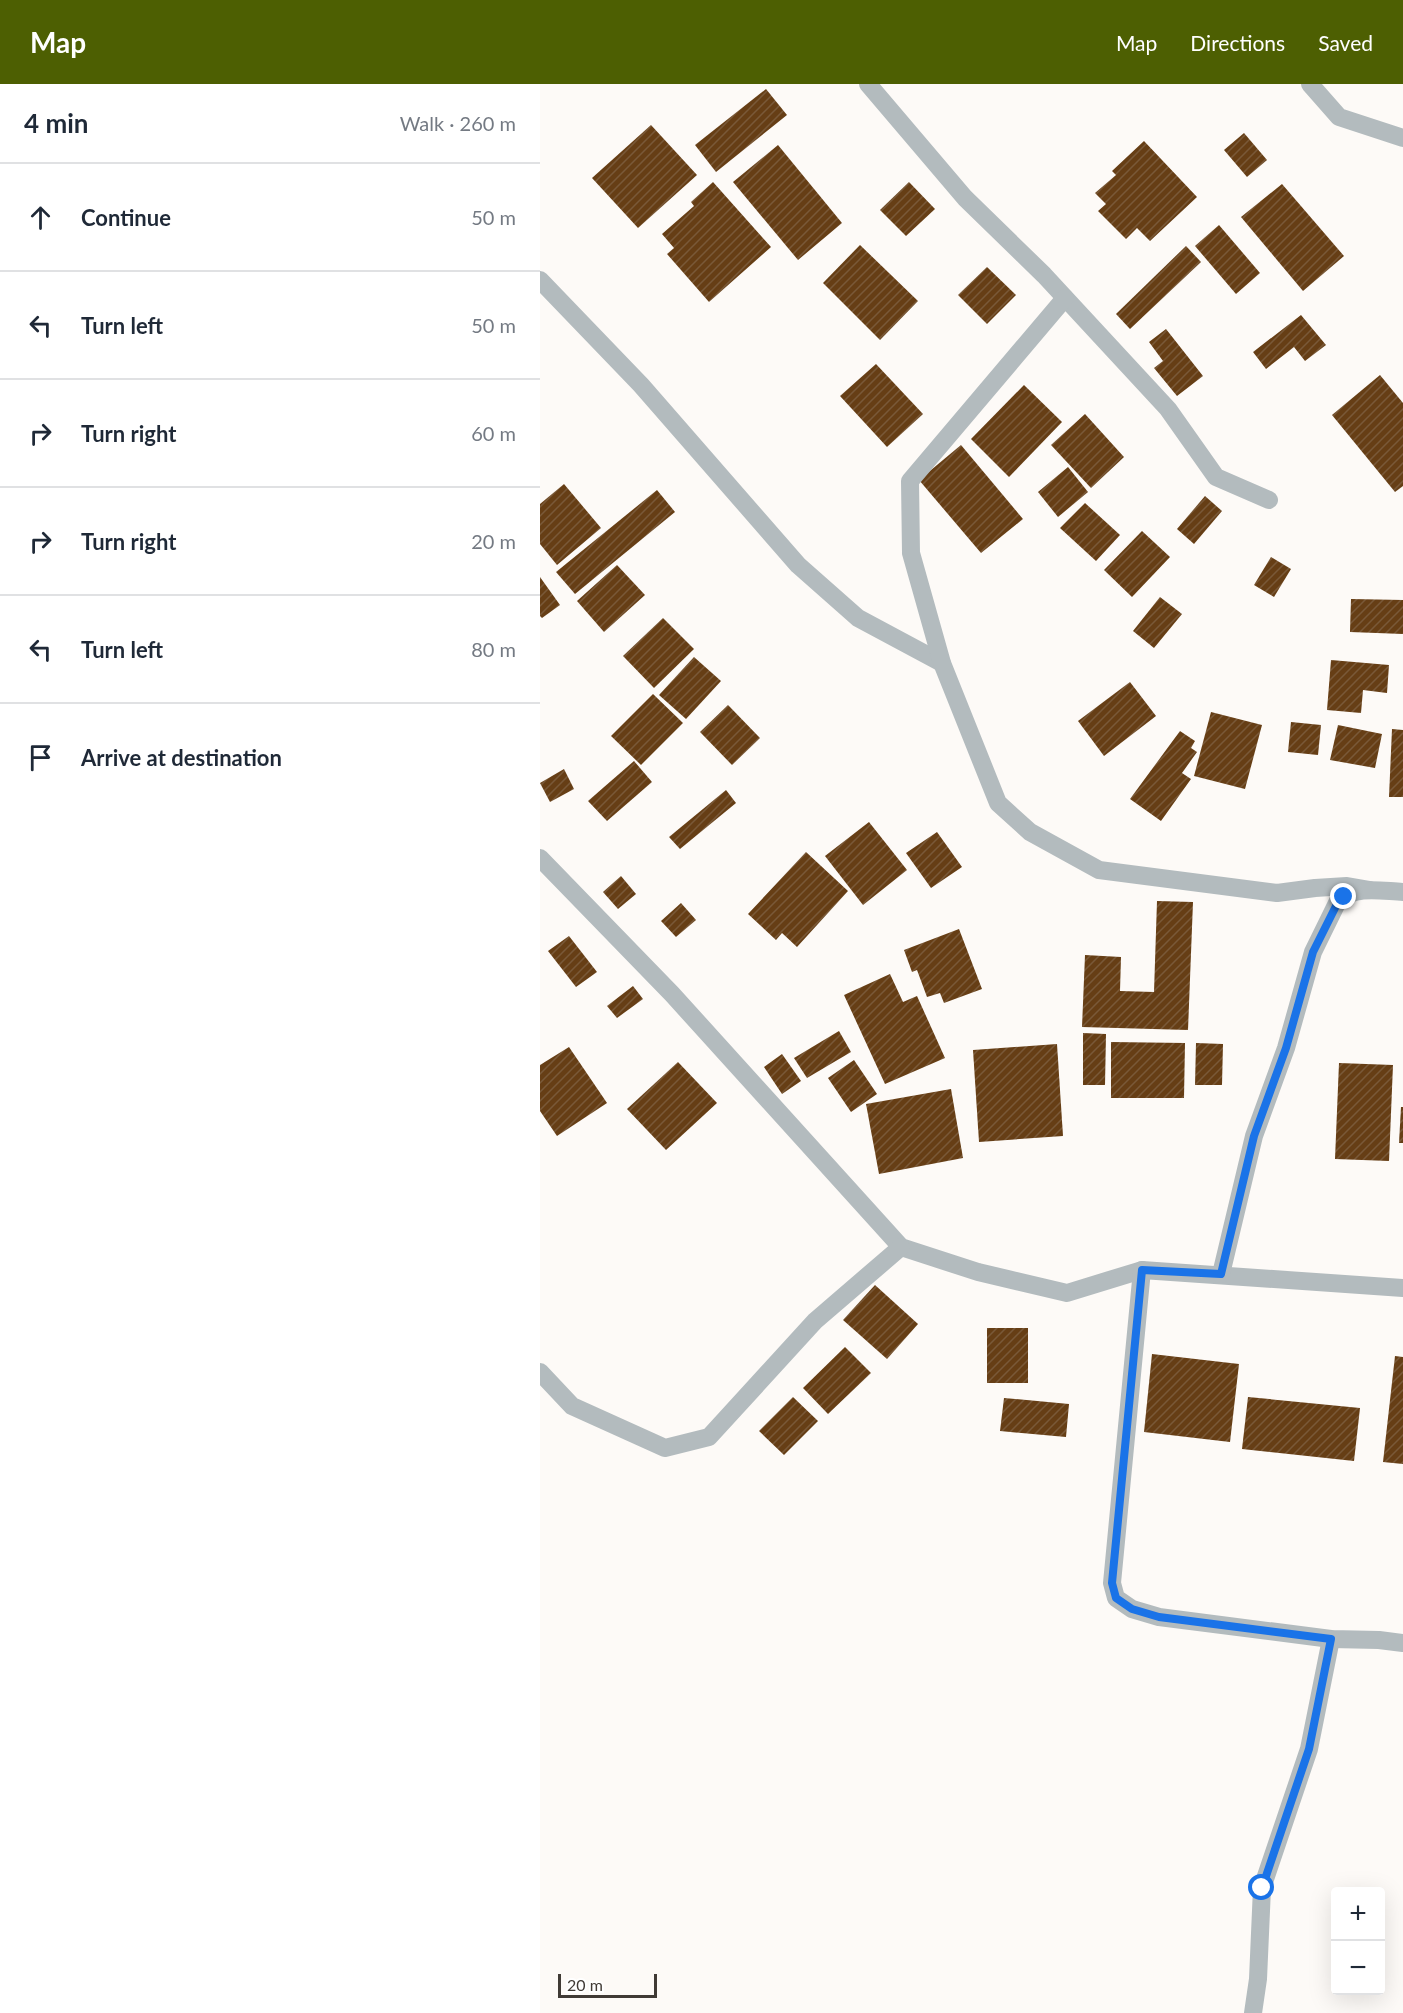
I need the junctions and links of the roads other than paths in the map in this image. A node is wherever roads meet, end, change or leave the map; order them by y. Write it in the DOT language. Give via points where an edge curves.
graph roads {
  1 [pos="868,84"];
  2 [pos="1310,84"];
  3 [pos="1403,138"];
  4 [pos="540,280"];
  5 [pos="1065,298"];
  6 [pos="1269,500"];
  7 [pos="942,663"];
  8 [pos="540,858"];
  9 [pos="1370,890"];
  10 [pos="1403,892"];
  11 [pos="901,1247"];
  12 [pos="1142,1270"];
  13 [pos="1221,1274"];
  14 [pos="1403,1288"];
  15 [pos="540,1372"];
  16 [pos="1331,1639"];
  17 [pos="1403,1643"];
  18 [pos="1253,2013"];
  1 -- 5 [label="street" via="965,198"];
  2 -- 3 [label="street" via="1339,117"];
  4 -- 7 [label="street" via="641,385 798,566 858,618"];
  5 -- 6 [label="street" via="1168,410 1216,477"];
  5 -- 7 [label="street" via="910,481 911,554"];
  7 -- 9 [label="street" via="998,803 1030,832 1070,855 1099,870 1248,890 1277,893 1347,886"];
  8 -- 11 [label="street" via="672,994"];
  9 -- 10 [label="street"];
  9 -- 13 [label="street" via="1350,892 1338,902 1313,952 1286,1048 1254,1136"];
  11 -- 12 [label="street" via="978,1272 1067,1293"];
  11 -- 15 [label="street" via="814,1321 709,1437 665,1448 573,1406"];
  12 -- 13 [label="street"];
  12 -- 16 [label="street" via="1112,1583 1116,1598 1132,1609 1159,1617"];
  13 -- 14 [label="street"];
  16 -- 17 [label="street"];
  16 -- 18 [label="street" via="1309,1749 1262,1888"];
}
